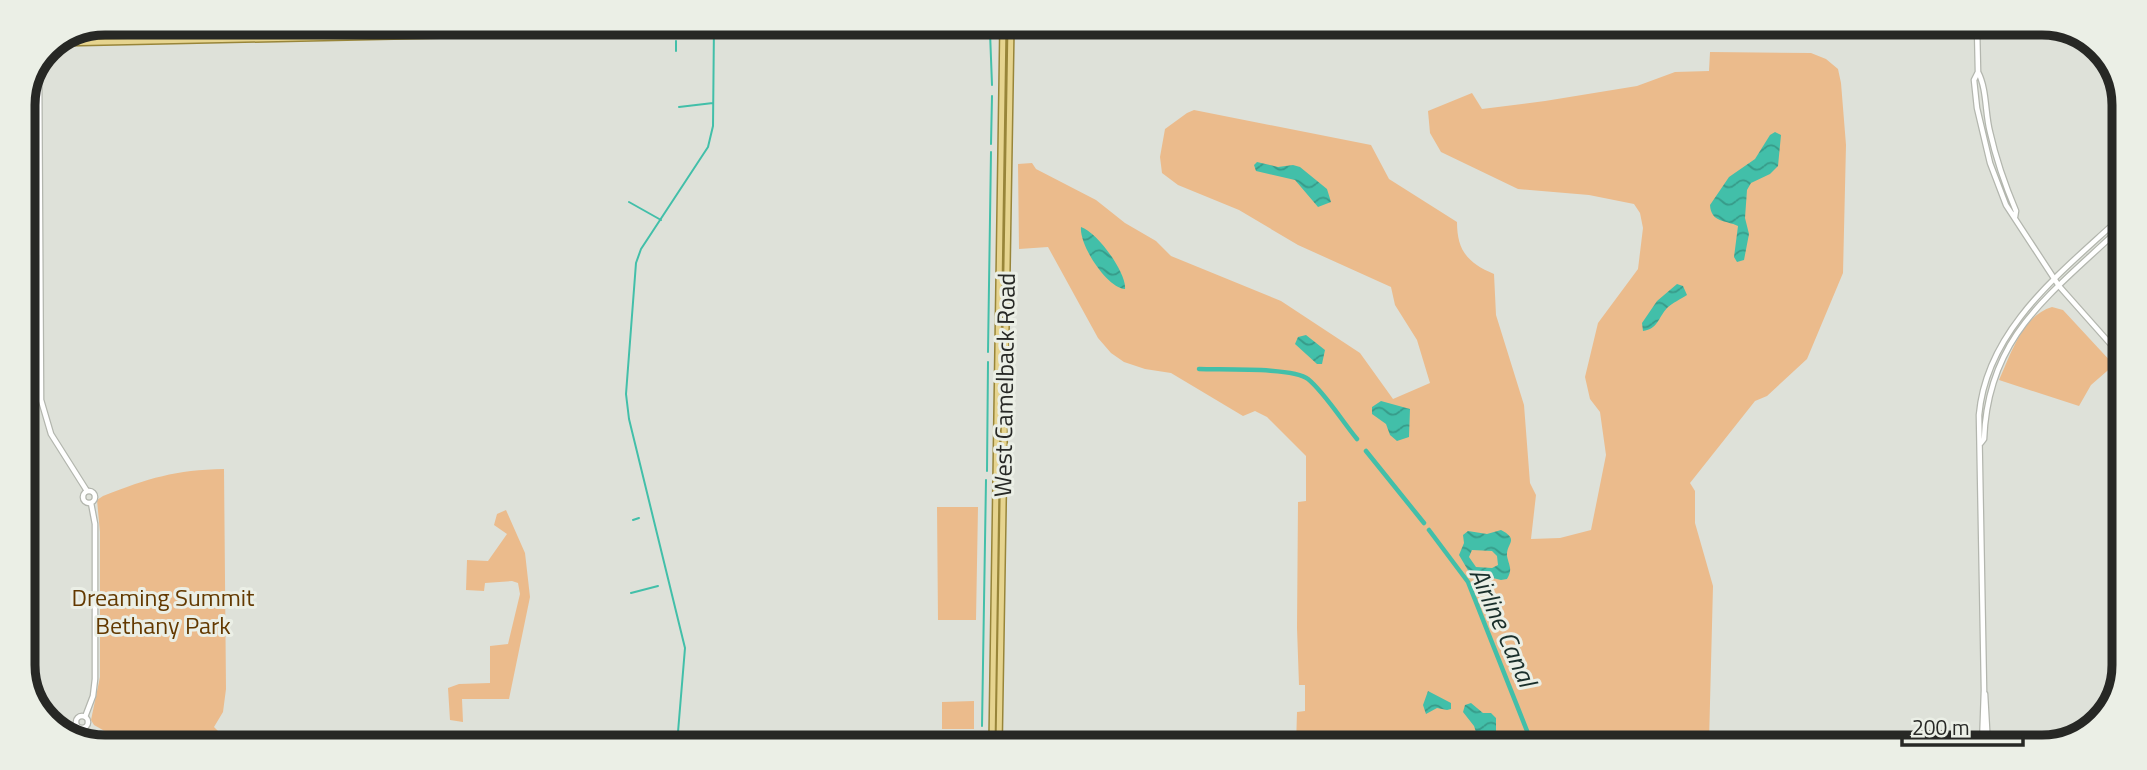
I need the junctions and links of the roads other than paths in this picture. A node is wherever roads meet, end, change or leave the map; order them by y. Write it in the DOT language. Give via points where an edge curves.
graph roads {
  1 [pos="454,35"];
  2 [pos="1004,35"];
  3 [pos="1011,35"];
  4 [pos="1977,35"];
  5 [pos="73,43"];
  6 [pos="39,81"];
  7 [pos="1009,148"];
  8 [pos="1001,149"];
  9 [pos="2112,228"];
  10 [pos="2112,236"];
  11 [pos="2054,279"];
  12 [pos="2059,286"];
  13 [pos="2017,327"];
  14 [pos="2112,346"];
  15 [pos="998,358"];
  16 [pos="1005,358"];
  17 [pos="996,438"];
  18 [pos="1004,438"];
  19 [pos="87,491"];
  20 [pos="91,503"];
  21 [pos="1984,690"];
  22 [pos="85,717"];
  23 [pos="79,728"];
  24 [pos="992,735"];
  25 [pos="999,735"];
  26 [pos="1982,735"];
  27 [pos="1987,735"];
  1 -- 5 [label="main road"];
  2 -- 8 [label="main road, West Camelback Road"];
  3 -- 7 [label="main road, West Camelback Road"];
  4 -- 11 [label="street" via="1974,80 1984,144 2010,214"];
  6 -- 19 [label="street" via="40,393 51,435"];
  7 -- 8 [label="main road"];
  7 -- 16 [label="main road, West Camelback Road"];
  8 -- 15 [label="main road, West Camelback Road"];
  9 -- 11 [label="street"];
  10 -- 12 [label="street"];
  11 -- 12 [label="street"];
  11 -- 13 [label="street" via="2027,307"];
  12 -- 13 [label="street"];
  12 -- 14 [label="street"];
  13 -- 21 [label="street" via="1996,355 1984,383 1979,415"];
  15 -- 16 [label="main road"];
  15 -- 17 [label="main road, West Camelback Road"];
  16 -- 18 [label="main road, West Camelback Road"];
  17 -- 18 [label="main road"];
  17 -- 24 [label="main road, West Camelback Road"];
  18 -- 25 [label="main road, West Camelback Road"];
  19 -- 20 [label="street" via="83,499"];
  19 -- 20 [label="street" via="95,494"];
  20 -- 22 [label="street" via="95,679"];
  21 -- 26 [label="street"];
  21 -- 27 [label="street"];
  22 -- 23 [label="street" via="87,725"];
  22 -- 23 [label="street" via="76,719"];
}
